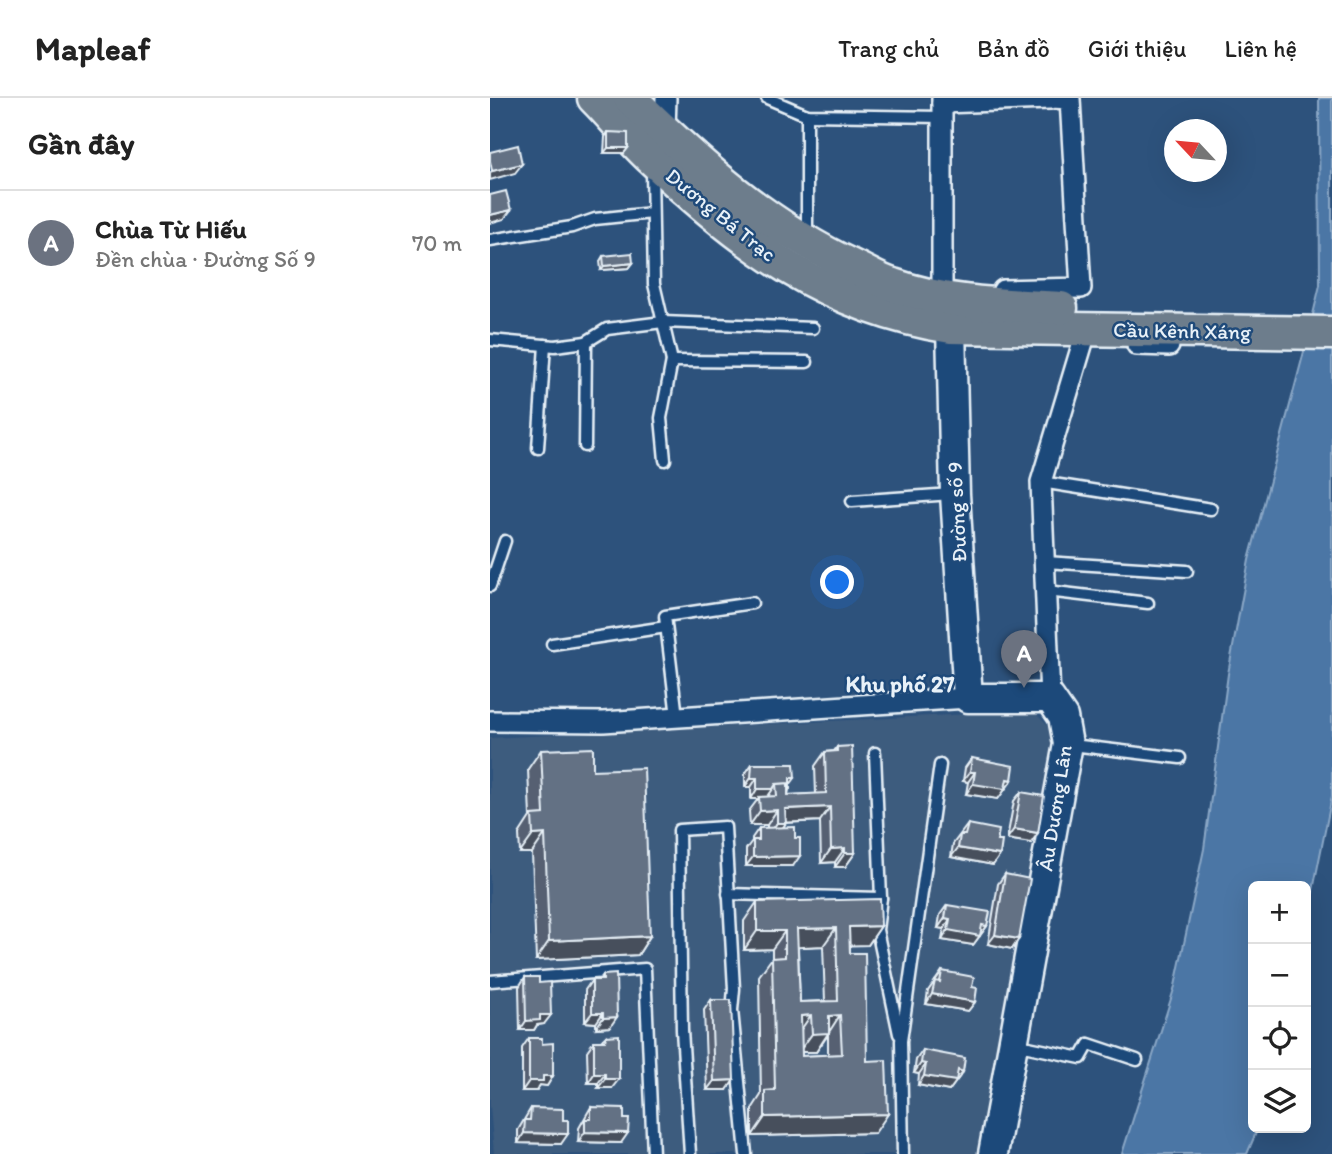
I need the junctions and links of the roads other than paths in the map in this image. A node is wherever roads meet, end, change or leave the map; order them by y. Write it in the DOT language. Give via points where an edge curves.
graph roads {
  1 [pos="594,98"];
  2 [pos="630,98"];
  3 [pos="666,98"];
  4 [pos="1077,98"];
  5 [pos="769,99"];
  6 [pos="1050,99"];
  7 [pos="1070,99"];
  8 [pos="942,106"];
  9 [pos="807,115"];
  10 [pos="665,130"];
  11 [pos="651,159"];
  12 [pos="652,213"];
  13 [pos="490,240"];
  14 [pos="807,244"];
  15 [pos="1332,312"];
  16 [pos="947,313"];
  17 [pos="1032,317"];
  18 [pos="663,322"];
  19 [pos="813,328"];
  20 [pos="1332,332"];
  21 [pos="490,340"];
  22 [pos="586,342"];
  23 [pos="1083,342"];
  24 [pos="545,345"];
  25 [pos="1169,346"];
  26 [pos="671,361"];
  27 [pos="807,362"];
  28 [pos="585,446"];
  29 [pos="538,447"];
  30 [pos="665,460"];
  31 [pos="1041,482"];
  32 [pos="955,494"];
  33 [pos="852,501"];
  34 [pos="1211,509"];
  35 [pos="505,541"];
  36 [pos="1045,562"];
  37 [pos="1187,571"];
  38 [pos="490,586"];
  39 [pos="1046,591"];
  40 [pos="752,603"];
  41 [pos="1148,603"];
  42 [pos="666,627"];
  43 [pos="552,644"];
  44 [pos="968,698"];
  45 [pos="1050,698"];
  46 [pos="677,717"];
  47 [pos="490,721"];
  48 [pos="1068,744"];
  49 [pos="875,753"];
  50 [pos="1180,758"];
  51 [pos="940,765"];
  52 [pos="728,894"];
  53 [pos="881,898"];
  54 [pos="490,981"];
  55 [pos="901,1041"];
  56 [pos="1013,1044"];
  57 [pos="1137,1060"];
  58 [pos="653,1154"];
  59 [pos="690,1154"];
  60 [pos="746,1154"];
  61 [pos="903,1154"];
  62 [pos="993,1154"];
  1 -- 11 [label="main road, Dương Bá Trạc"];
  2 -- 10 [label="main road, Dương Bá Trạc"];
  3 -- 10 [label="street"];
  4 -- 7 [label="lane"];
  5 -- 9 [label="lane"];
  6 -- 7 [label="street"];
  6 -- 8 [label="street"];
  7 -- 16 [label="street" via="1081,288 1028,291"];
  8 -- 9 [label="lane"];
  8 -- 16 [label="street"];
  9 -- 14 [label="lane"];
  10 -- 11 [label="main road"];
  10 -- 14 [label="main road, Dương Bá Trạc" via="711,175"];
  11 -- 12 [label="lane"];
  11 -- 16 [label="main road, Dương Bá Trạc" via="749,243 800,275 876,310 916,321"];
  12 -- 13 [label="lane"];
  12 -- 18 [label="lane" via="654,284"];
  14 -- 16 [label="main road, Dương Bá Trạc"];
  15 -- 17 [label="main road, Cầu Kênh Xáng" via="1080,310"];
  16 -- 17 [label="main road, Dương Bá Trạc"];
  16 -- 23 [label="street"];
  16 -- 32 [label="street, Đường số 9"];
  17 -- 20 [label="main road, Cầu Kênh Xáng"];
  18 -- 19 [label="lane"];
  18 -- 22 [label="lane" via="607,329"];
  18 -- 26 [label="lane"];
  21 -- 24 [label="lane"];
  22 -- 24 [label="lane"];
  22 -- 28 [label="lane"];
  23 -- 25 [label="street"];
  23 -- 31 [label="street, Âu Dương Lân"];
  24 -- 29 [label="lane"];
  26 -- 27 [label="lane"];
  26 -- 30 [label="lane" via="661,418"];
  31 -- 34 [label="lane"];
  31 -- 36 [label="street, Âu Dương Lân"];
  32 -- 33 [label="lane"];
  32 -- 44 [label="street, Đường số 9"];
  35 -- 38 [label="lane"];
  36 -- 37 [label="lane"];
  36 -- 39 [label="street, Âu Dương Lân"];
  39 -- 41 [label="lane"];
  39 -- 45 [label="street, Âu Dương Lân"];
  40 -- 42 [label="lane" via="665,616"];
  42 -- 43 [label="lane"];
  42 -- 46 [label="lane"];
  44 -- 45 [label="street"];
  44 -- 46 [label="street"];
  45 -- 48 [label="street, Âu Dương Lân" via="1063,717"];
  46 -- 47 [label="street"];
  48 -- 50 [label="lane"];
  48 -- 56 [label="street, Âu Dương Lân"];
  49 -- 53 [label="lane"];
  51 -- 55 [label="lane"];
  52 -- 53 [label="lane"];
  52 -- 59 [label="lane" via="725,827 679,830 682,1030"];
  52 -- 60 [label="lane" via="732,1010"];
  53 -- 55 [label="lane" via="877,930"];
  54 -- 58 [label="lane" via="645,969"];
  55 -- 61 [label="lane"];
  56 -- 57 [label="lane" via="1081,1058 1089,1044"];
  56 -- 62 [label="street, Âu Dương Lân"];
}
